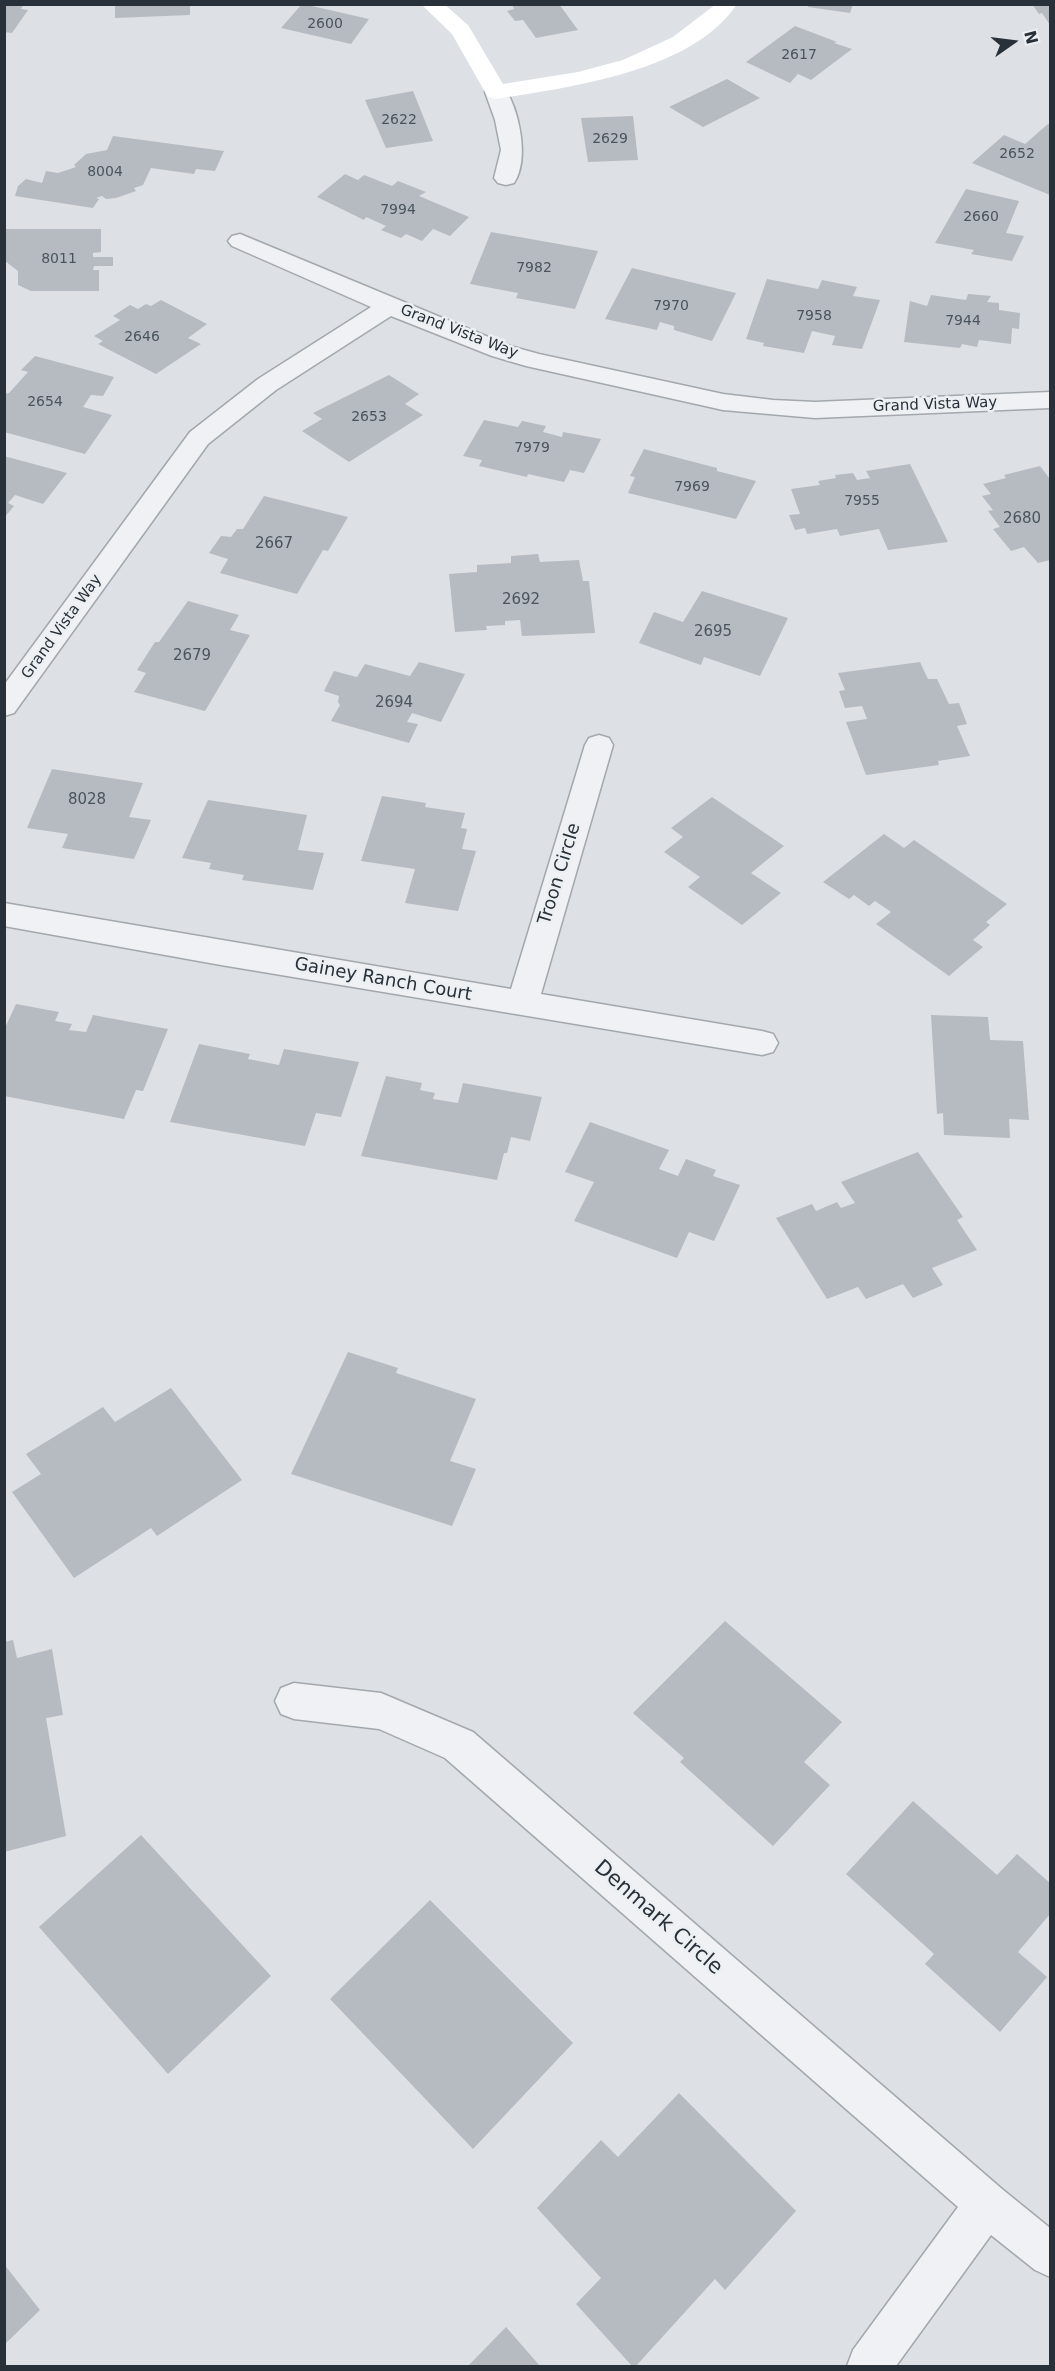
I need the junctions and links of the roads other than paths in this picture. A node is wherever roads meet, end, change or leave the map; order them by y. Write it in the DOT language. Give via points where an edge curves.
graph roads {
  1 [pos="431,4"];
  2 [pos="727,4"];
  3 [pos="496,92"];
  4 [pos="506,178"];
  5 [pos="240,241"];
  6 [pos="389,306"];
  7 [pos="1050,400"];
  8 [pos="4,706"];
  9 [pos="599,745"];
  10 [pos="4,914"];
  11 [pos="522,1004"];
  12 [pos="762,1043"];
  13 [pos="294,1701"];
  14 [pos="987,2204"];
  15 [pos="1050,2255"];
  16 [pos="869,2367"];
  1 -- 3 [label="street" via="460,30"];
  2 -- 3 [label="street" via="690,37 665,52 597,74"];
  3 -- 4 [label="street" via="512,150"];
  5 -- 6 [label="street"];
  6 -- 7 [label="street, Grand Vista Way" via="535,361 723,402 815,410"];
  6 -- 8 [label="street, Grand Vista Way" via="263,388 199,438"];
  9 -- 11 [label="street, Troon Circle"];
  10 -- 11 [label="street, Gainey Ranch Court"];
  11 -- 12 [label="street, Gainey Ranch Court"];
  13 -- 14 [label="street, Denmark Circle" via="381,1711 459,1745"];
  14 -- 15 [label="street, Denmark Circle"];
  14 -- 16 [label="street"];
}
